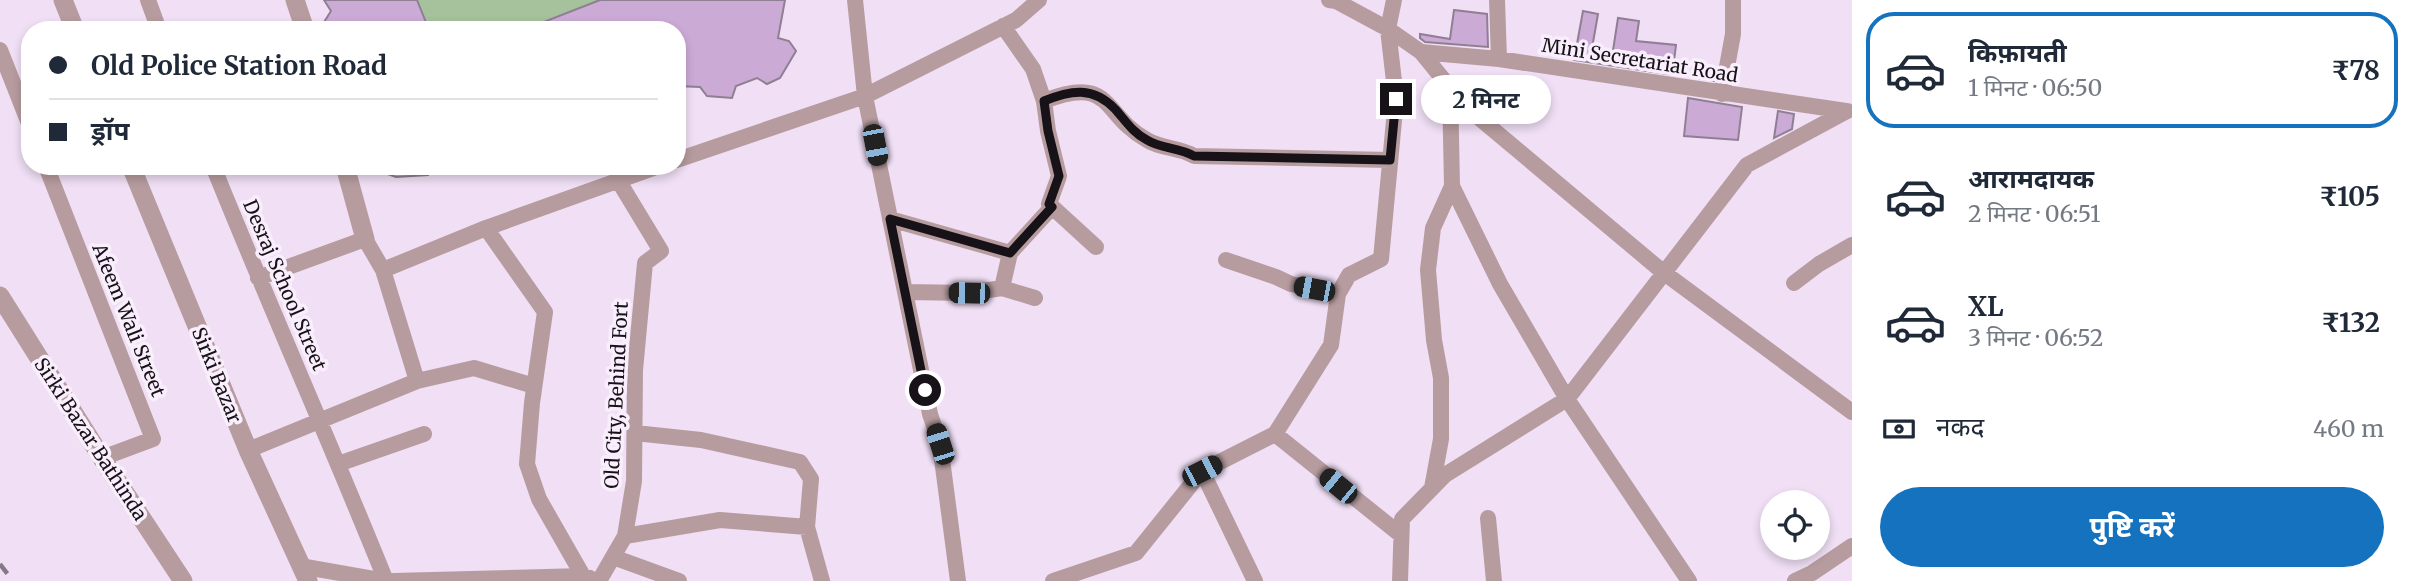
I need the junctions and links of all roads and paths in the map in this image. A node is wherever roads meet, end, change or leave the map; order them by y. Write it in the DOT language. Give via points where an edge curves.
graph roads {
  1 [pos="63,0"];
  2 [pos="148,0"];
  3 [pos="295,0"];
  4 [pos="855,0"];
  5 [pos="1039,0"];
  6 [pos="1329,0"];
  7 [pos="1394,0"];
  8 [pos="1497,0"];
  9 [pos="1733,0"];
  10 [pos="71,21"];
  11 [pos="156,21"];
  12 [pos="302,21"];
  13 [pos="1003,26"];
  14 [pos="1388,29"];
  15 [pos="0,50"];
  16 [pos="1421,52"];
  17 [pos="1499,59"];
  18 [pos="1450,88"];
  19 [pos="1722,94"];
  20 [pos="865,96"];
  21 [pos="1044,101"];
  22 [pos="21,103"];
  23 [pos="1849,112"];
  24 [pos="686,157"];
  25 [pos="1390,160"];
  26 [pos="50,175"];
  27 [pos="135,175"];
  28 [pos="216,175"];
  29 [pos="347,175"];
  30 [pos="633,175"];
  31 [pos="618,180"];
  32 [pos="1452,187"];
  33 [pos="1052,207"];
  34 [pos="890,219"];
  35 [pos="486,228"];
  36 [pos="365,239"];
  37 [pos="1852,245"];
  38 [pos="1096,247"];
  39 [pos="1010,253"];
  40 [pos="1226,260"];
  41 [pos="383,270"];
  42 [pos="1663,272"];
  43 [pos="258,278"];
  44 [pos="1794,283"];
  45 [pos="1002,288"];
  46 [pos="905,292"];
  47 [pos="1338,294"];
  48 [pos="0,296"];
  49 [pos="1035,298"];
  50 [pos="417,381"];
  51 [pos="534,386"];
  52 [pos="1567,399"];
  53 [pos="1852,412"];
  54 [pos="321,420"];
  55 [pos="635,433"];
  56 [pos="425,434"];
  57 [pos="1275,434"];
  58 [pos="248,450"];
  59 [pos="102,458"];
  60 [pos="338,464"];
  61 [pos="1202,471"];
  62 [pos="1432,488"];
  63 [pos="1488,518"];
  64 [pos="807,527"];
  65 [pos="1402,535"];
  66 [pos="625,536"];
  67 [pos="1852,546"];
  68 [pos="613,557"];
  69 [pos="304,574"];
  70 [pos="593,579"];
  71 [pos="183,581"];
  72 [pos="385,581"];
  73 [pos="393,581"];
  74 [pos="679,581"];
  75 [pos="822,581"];
  76 [pos="958,581"];
  77 [pos="1052,581"];
  78 [pos="1255,581"];
  79 [pos="1400,581"];
  80 [pos="1494,581"];
  81 [pos="1689,581"];
  82 [pos="1795,581"];
  1 -- 10 [label="street"];
  2 -- 11 [label="street"];
  3 -- 12 [label="street"];
  4 -- 20 [label="street"];
  5 -- 13 [label="street"];
  6 -- 14 [label="street"];
  7 -- 14 [label="street"];
  8 -- 17 [label="street"];
  9 -- 19 [label="street" via="1733,34"];
  13 -- 20 [label="street"];
  13 -- 21 [label="street" via="1033,69"];
  14 -- 16 [label="street"];
  14 -- 25 [label="street" via="1396,99"];
  15 -- 22 [label="street"];
  16 -- 17 [label="street, Mini Secretariat Road"];
  16 -- 18 [label="street"];
  17 -- 19 [label="street, Mini Secretariat Road"];
  18 -- 32 [label="street"];
  18 -- 42 [label="street" via="1465,106"];
  19 -- 23 [label="street, Mini Secretariat Road"];
  20 -- 24 [label="street"];
  20 -- 34 [label="street"];
  21 -- 25 [label="street" via="1067,92 1096,94 1148,141 1194,156"];
  21 -- 33 [label="street" via="1059,176 1049,204"];
  23 -- 42 [label="street" via="1747,165"];
  25 -- 47 [label="street" via="1381,259 1349,275"];
  26 -- 59 [label="street, Afeem Wali Street" via="153,439"];
  27 -- 58 [label="street, Sirki Bazar"];
  28 -- 43 [label="street, Desraj School Street"];
  29 -- 36 [label="street"];
  30 -- 31 [label="street"];
  31 -- 35 [label="street"];
  31 -- 55 [label="street, Old City, Behind Fort" via="661,251 645,263 635,370"];
  32 -- 52 [label="street" via="1500,284"];
  32 -- 62 [label="street" via="1433,228 1428,270 1441,378 1441,439"];
  33 -- 38 [label="street"];
  33 -- 39 [label="street"];
  34 -- 39 [label="street"];
  34 -- 46 [label="street"];
  35 -- 41 [label="street"];
  35 -- 51 [label="street" via="545,312"];
  36 -- 41 [label="street"];
  36 -- 43 [label="street"];
  37 -- 44 [label="street"];
  39 -- 45 [label="street"];
  40 -- 47 [label="street" via="1291,284"];
  41 -- 50 [label="street"];
  42 -- 52 [label="street"];
  42 -- 53 [label="street"];
  43 -- 54 [label="street, Desraj School Street"];
  45 -- 46 [label="street" via="969,293"];
  45 -- 49 [label="street"];
  46 -- 76 [label="street" via="940,444"];
  47 -- 57 [label="street" via="1331,345"];
  48 -- 59 [label="street, Sirki Bazar Bathinda"];
  50 -- 51 [label="street" via="474,368"];
  50 -- 54 [label="street"];
  51 -- 70 [label="street" via="527,464 539,499"];
  52 -- 62 [label="street" via="1445,475"];
  52 -- 81 [label="street"];
  54 -- 58 [label="street"];
  54 -- 60 [label="street, Desraj School Street"];
  55 -- 64 [label="street" via="701,440 800,462 811,479"];
  55 -- 66 [label="street, Old City, Behind Fort" via="635,481"];
  56 -- 60 [label="street"];
  57 -- 61 [label="street"];
  57 -- 65 [label="street"];
  58 -- 69 [label="street, Sirki Bazar"];
  59 -- 71 [label="street, Sirki Bazar Bathinda"];
  60 -- 72 [label="street, Desraj School Street"];
  61 -- 77 [label="street" via="1136,553"];
  61 -- 78 [label="street"];
  62 -- 65 [label="street" via="1402,519"];
  63 -- 80 [label="street"];
  64 -- 66 [label="street" via="720,520"];
  64 -- 75 [label="street"];
  65 -- 79 [label="street"];
  66 -- 68 [label="street, Old City, Behind Fort"];
  67 -- 82 [label="street"];
  68 -- 70 [label="street, Old City, Behind Fort"];
  68 -- 74 [label="street"];
  69 -- 72 [label="street"];
  70 -- 73 [label="street"];
}
